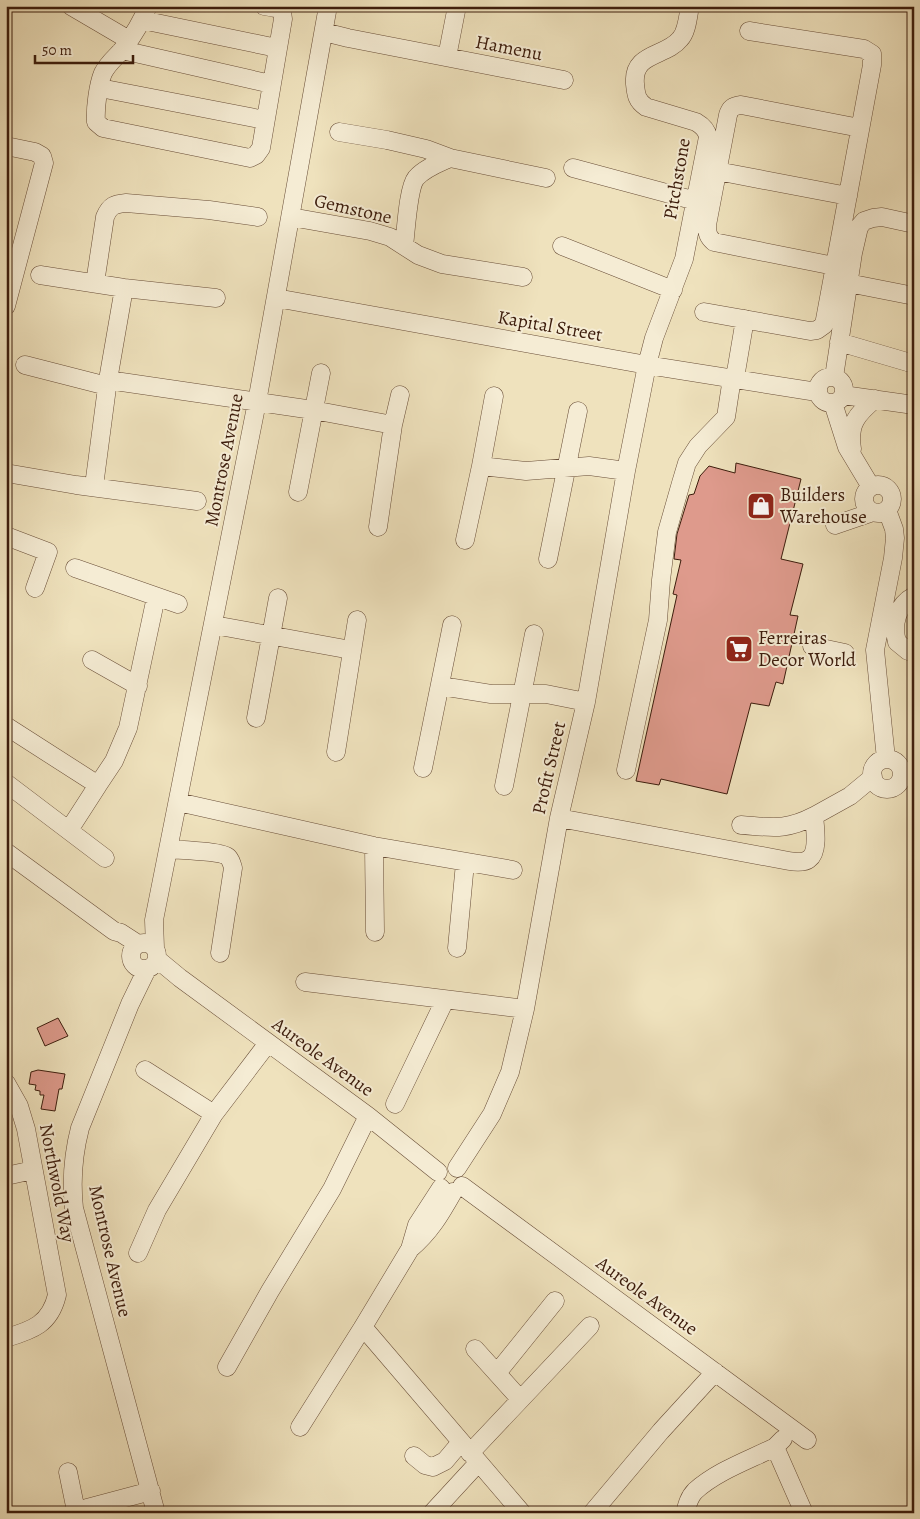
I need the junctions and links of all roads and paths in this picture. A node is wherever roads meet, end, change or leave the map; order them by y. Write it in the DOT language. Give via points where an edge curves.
graph roads {
  1 [pos="71,6"];
  2 [pos="264,6"];
  3 [pos="328,6"];
  4 [pos="457,6"];
  5 [pos="690,6"];
  6 [pos="144,11"];
  7 [pos="749,31"];
  8 [pos="324,32"];
  9 [pos="125,45"];
  10 [pos="277,48"];
  11 [pos="447,58"];
  12 [pos="564,80"];
  13 [pos="271,84"];
  14 [pos="100,88"];
  15 [pos="265,120"];
  16 [pos="860,128"];
  17 [pos="339,132"];
  18 [pos="6,146"];
  19 [pos="450,158"];
  20 [pos="574,168"];
  21 [pos="718,171"];
  22 [pos="546,178"];
  23 [pos="848,196"];
  24 [pos="696,201"];
  25 [pos="258,217"];
  26 [pos="291,217"];
  27 [pos="914,224"];
  28 [pos="404,246"];
  29 [pos="562,246"];
  30 [pos="834,266"];
  31 [pos="40,275"];
  32 [pos="523,277"];
  33 [pos="9,282"];
  34 [pos="848,283"];
  35 [pos="95,284"];
  36 [pos="124,288"];
  37 [pos="673,290"];
  38 [pos="914,296"];
  39 [pos="216,298"];
  40 [pos="276,298"];
  41 [pos="6,306"];
  42 [pos="704,312"];
  43 [pos="745,319"];
  44 [pos="838,346"];
  45 [pos="914,364"];
  46 [pos="25,365"];
  47 [pos="647,365"];
  48 [pos="321,372"];
  49 [pos="734,378"];
  50 [pos="108,383"];
  51 [pos="400,394"];
  52 [pos="494,396"];
  53 [pos="830,398"];
  54 [pos="875,399"];
  55 [pos="257,402"];
  56 [pos="914,405"];
  57 [pos="313,410"];
  58 [pos="578,411"];
  59 [pos="394,425"];
  60 [pos="852,455"];
  61 [pos="481,466"];
  62 [pos="566,467"];
  63 [pos="626,471"];
  64 [pos="6,473"];
  65 [pos="94,486"];
  66 [pos="871,487"];
  67 [pos="298,492"];
  68 [pos="197,501"];
  69 [pos="880,511"];
  70 [pos="835,525"];
  71 [pos="378,527"];
  72 [pos="6,536"];
  73 [pos="465,540"];
  74 [pos="548,559"];
  75 [pos="76,568"];
  76 [pos="35,588"];
  77 [pos="914,596"];
  78 [pos="156,597"];
  79 [pos="278,598"];
  80 [pos="178,604"];
  81 [pos="357,620"];
  82 [pos="214,625"];
  83 [pos="452,626"];
  84 [pos="534,634"];
  85 [pos="270,636"];
  86 [pos="812,646"];
  87 [pos="351,650"];
  88 [pos="845,652"];
  89 [pos="914,652"];
  90 [pos="92,660"];
  91 [pos="138,686"];
  92 [pos="441,686"];
  93 [pos="522,693"];
  94 [pos="586,702"];
  95 [pos="256,718"];
  96 [pos="6,726"];
  97 [pos="336,752"];
  98 [pos="886,759"];
  99 [pos="423,768"];
  100 [pos="626,770"];
  101 [pos="873,778"];
  102 [pos="6,783"];
  103 [pos="98,785"];
  104 [pos="504,786"];
  105 [pos="178,802"];
  106 [pos="814,816"];
  107 [pos="559,818"];
  108 [pos="741,825"];
  109 [pos="69,830"];
  110 [pos="374,846"];
  111 [pos="169,849"];
  112 [pos="6,852"];
  113 [pos="105,858"];
  114 [pos="465,863"];
  115 [pos="513,870"];
  116 [pos="374,932"];
  117 [pos="457,948"];
  118 [pos="220,953"];
  119 [pos="145,956"];
  120 [pos="306,982"];
  121 [pos="445,1000"];
  122 [pos="525,1009"];
  123 [pos="268,1043"];
  124 [pos="144,1070"];
  125 [pos="6,1083"];
  126 [pos="395,1104"];
  127 [pos="214,1114"];
  128 [pos="368,1116"];
  129 [pos="33,1170"];
  130 [pos="6,1176"];
  131 [pos="448,1184"];
  132 [pos="138,1253"];
  133 [pos="555,1301"];
  134 [pos="590,1326"];
  135 [pos="363,1327"];
  136 [pos="6,1338"];
  137 [pos="475,1348"];
  138 [pos="227,1367"];
  139 [pos="715,1372"];
  140 [pos="497,1373"];
  141 [pos="520,1399"];
  142 [pos="300,1427"];
  143 [pos="775,1447"];
  144 [pos="469,1453"];
  145 [pos="414,1456"];
  146 [pos="68,1472"];
  147 [pos="151,1491"];
  148 [pos="77,1512"];
  149 [pos="156,1513"];
  150 [pos="432,1513"];
  151 [pos="522,1513"];
  152 [pos="592,1513"];
  153 [pos="686,1513"];
  154 [pos="804,1513"];
  1 -- 9 [label="street"];
  2 -- 10 [label="street" via="282,12"];
  3 -- 8 [label="street, Montrose Avenue"];
  4 -- 11 [label="street, Hamenu"];
  5 -- 24 [label="street, Pitchstone" via="682,37 645,59 637,68 634,79 636,95 646,107 696,122 707,132"];
  6 -- 9 [label="street"];
  6 -- 10 [label="street"];
  7 -- 16 [label="street" via="870,52 873,59"];
  8 -- 11 [label="street, Hamenu"];
  8 -- 26 [label="street, Montrose Avenue"];
  9 -- 13 [label="street"];
  9 -- 14 [label="street" via="102,74"];
  10 -- 13 [label="street"];
  11 -- 12 [label="street, Hamenu"];
  13 -- 15 [label="street"];
  14 -- 15 [label="street"];
  14 -- 15 [label="street" via="96,122 103,128 250,158 261,148"];
  16 -- 21 [label="street" via="735,106 728,115"];
  16 -- 23 [label="street"];
  17 -- 19 [label="street" via="426,149"];
  18 -- 33 [label="street" via="35,152 42,156 44,164"];
  19 -- 22 [label="street"];
  19 -- 28 [label="street, Gemstone" via="415,179"];
  20 -- 24 [label="street"];
  21 -- 23 [label="street"];
  21 -- 30 [label="street" via="707,225 709,238 714,242"];
  23 -- 30 [label="street"];
  24 -- 37 [label="street, Pitchstone" via="684,259"];
  25 -- 35 [label="street" via="209,210 115,204 105,217"];
  26 -- 28 [label="street, Gemstone" via="370,231 390,237"];
  26 -- 40 [label="street, Montrose Avenue"];
  27 -- 34 [label="street" via="882,217 864,222 859,227"];
  28 -- 32 [label="street, Gemstone" via="442,264"];
  29 -- 37 [label="street"];
  30 -- 43 [label="street" via="824,325 817,330"];
  31 -- 35 [label="street"];
  33 -- 41 [label="street"];
  34 -- 38 [label="street"];
  34 -- 44 [label="street"];
  35 -- 36 [label="street"];
  36 -- 39 [label="street"];
  36 -- 50 [label="street"];
  37 -- 47 [label="street, Pitchstone"];
  40 -- 47 [label="street, Kapital Street"];
  40 -- 55 [label="street, Montrose Avenue"];
  42 -- 43 [label="street"];
  43 -- 49 [label="street"];
  44 -- 45 [label="street"];
  44 -- 53 [label="street" via="834,377 843,386"];
  46 -- 50 [label="street"];
  47 -- 49 [label="street, Kapital Street"];
  47 -- 63 [label="street, Profit Street"];
  48 -- 57 [label="street"];
  49 -- 53 [label="street, Kapital Street"];
  49 -- 100 [label="street" via="726,417 698,446 687,463 678,491 668,532 658,620"];
  50 -- 55 [label="street"];
  50 -- 65 [label="street"];
  51 -- 59 [label="street"];
  52 -- 61 [label="street"];
  53 -- 54 [label="street, Kapital Street"];
  53 -- 60 [label="street"];
  54 -- 56 [label="street, Kapital Street"];
  54 -- 60 [label="street" via="861,411 854,423 850,440"];
  55 -- 57 [label="street"];
  55 -- 82 [label="street, Montrose Avenue"];
  57 -- 59 [label="street"];
  57 -- 67 [label="street"];
  58 -- 62 [label="street"];
  59 -- 71 [label="street"];
  60 -- 66 [label="street"];
  61 -- 62 [label="street" via="526,471"];
  61 -- 73 [label="street"];
  62 -- 63 [label="street" via="589,466"];
  62 -- 74 [label="street"];
  63 -- 94 [label="street, Profit Street"];
  64 -- 65 [label="street"];
  65 -- 68 [label="street"];
  66 -- 69 [label="street" via="864,502 869,510"];
  66 -- 69 [label="street" via="881,486 891,494 892,503"];
  69 -- 70 [label="street"];
  69 -- 98 [label="street" via="894,529 895,538 875,650"];
  72 -- 76 [label="street" via="48,552"];
  75 -- 78 [label="street"];
  77 -- 89 [label="street" via="901,606 895,626 897,642"];
  78 -- 80 [label="street"];
  78 -- 91 [label="street"];
  79 -- 85 [label="street"];
  81 -- 87 [label="street"];
  82 -- 85 [label="street"];
  82 -- 105 [label="street, Montrose Avenue"];
  83 -- 92 [label="street"];
  84 -- 93 [label="street"];
  85 -- 87 [label="street"];
  85 -- 95 [label="street"];
  86 -- 88 [label="street"];
  87 -- 97 [label="street"];
  90 -- 91 [label="street"];
  91 -- 103 [label="street" via="128,728 114,761"];
  92 -- 93 [label="street" via="491,694"];
  92 -- 99 [label="street"];
  93 -- 94 [label="street"];
  93 -- 104 [label="street"];
  94 -- 107 [label="street, Profit Street"];
  96 -- 103 [label="street"];
  98 -- 101 [label="street" via="874,766"];
  98 -- 101 [label="street" via="895,761 901,769 899,783 886,789 877,785"];
  101 -- 106 [label="street" via="850,796"];
  102 -- 109 [label="street"];
  103 -- 109 [label="street"];
  105 -- 110 [label="street"];
  105 -- 111 [label="street, Montrose Avenue"];
  106 -- 107 [label="street" via="815,848 808,861 799,862"];
  106 -- 108 [label="street" via="782,828"];
  107 -- 122 [label="street, Profit Street"];
  109 -- 113 [label="street"];
  110 -- 114 [label="street"];
  110 -- 116 [label="street"];
  111 -- 118 [label="street" via="219,854 228,856 231,861"];
  111 -- 119 [label="street, Montrose Avenue"];
  112 -- 119 [label="street, Aureole Avenue"];
  114 -- 115 [label="street"];
  114 -- 117 [label="street"];
  119 -- 123 [label="street, Aureole Avenue"];
  119 -- 147 [label="street, Montrose Avenue" via="130,1004 80,1128 72,1162 72,1192 76,1218"];
  120 -- 121 [label="street"];
  121 -- 122 [label="street"];
  121 -- 126 [label="street"];
  122 -- 131 [label="street, Profit Street" via="510,1072 492,1114 457,1168 445,1166"];
  123 -- 127 [label="street"];
  123 -- 128 [label="street, Aureole Avenue"];
  124 -- 127 [label="street"];
  125 -- 129 [label="street, Northwold Way" via="19,1106"];
  127 -- 132 [label="street" via="157,1210"];
  128 -- 131 [label="street, Aureole Avenue"];
  128 -- 138 [label="street" via="332,1189"];
  129 -- 130 [label="street"];
  129 -- 136 [label="street, Northwold Way" via="57,1295 48,1318"];
  131 -- 135 [label="street" via="440,1215 427,1234 410,1249"];
  131 -- 139 [label="street, Aureole Avenue"];
  133 -- 140 [label="street"];
  134 -- 141 [label="street"];
  135 -- 142 [label="street"];
  135 -- 144 [label="street"];
  137 -- 140 [label="street"];
  139 -- 143 [label="street, Aureole Avenue" via="800,1435"];
  139 -- 152 [label="street"];
  140 -- 141 [label="street"];
  141 -- 144 [label="street"];
  143 -- 153 [label="street" via="718,1475 695,1492 686,1506"];
  143 -- 154 [label="street"];
  144 -- 145 [label="street" via="433,1467"];
  144 -- 150 [label="street"];
  144 -- 151 [label="street"];
  146 -- 148 [label="street"];
  147 -- 148 [label="street"];
  147 -- 149 [label="street, Montrose Avenue"];
}
